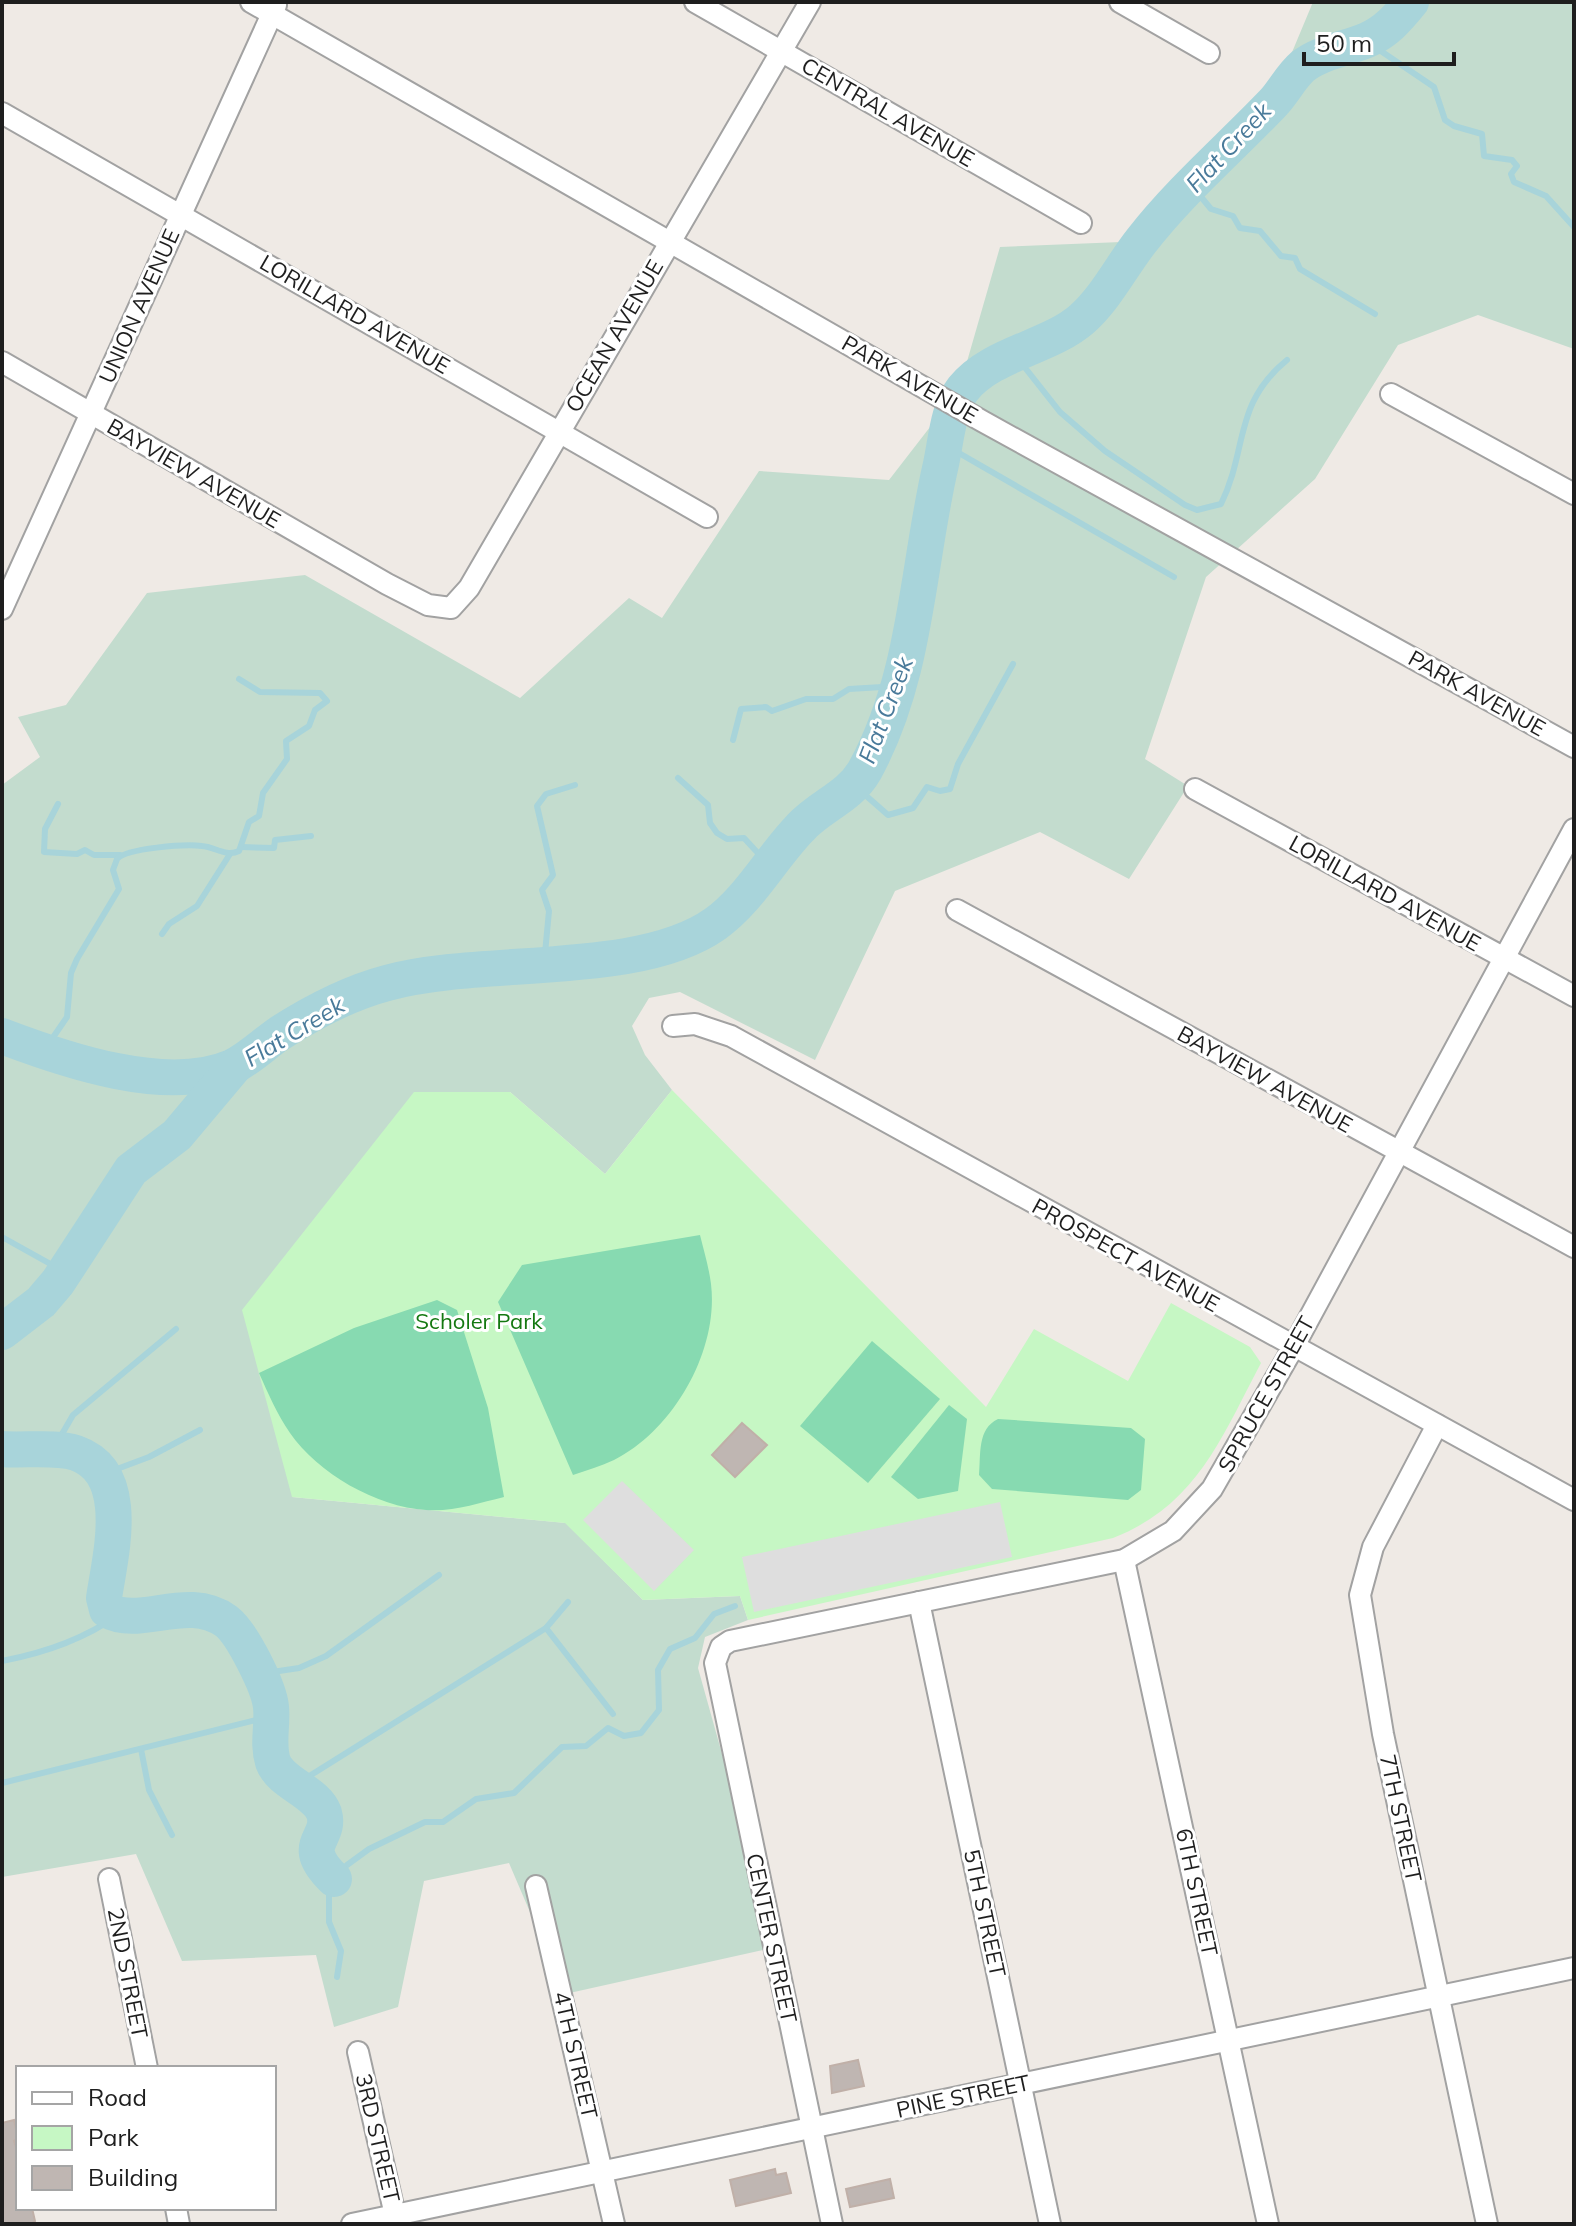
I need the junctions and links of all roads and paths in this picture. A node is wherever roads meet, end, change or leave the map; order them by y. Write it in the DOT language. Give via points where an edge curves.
graph roads {
  1 [pos="251,2"];
  2 [pos="695,2"];
  3 [pos="810,2"];
  4 [pos="1120,2"];
  5 [pos="274,8"];
  6 [pos="781,51"];
  7 [pos="1209,53"];
  8 [pos="2,113"];
  9 [pos="180,214"];
  10 [pos="1081,223"];
  11 [pos="670,242"];
  12 [pos="2,362"];
  13 [pos="1391,394"];
  14 [pos="91,414"];
  15 [pos="559,431"];
  16 [pos="1574,494"];
  17 [pos="707,517"];
  18 [pos="387,584"];
  19 [pos="2,609"];
  20 [pos="1574,747"];
  21 [pos="1195,789"];
  22 [pos="1574,829"];
  23 [pos="957,910"];
  24 [pos="1504,957"];
  25 [pos="1574,996"];
  26 [pos="673,1026"];
  27 [pos="1399,1151"];
  28 [pos="1574,1247"];
  29 [pos="1293,1348"];
  30 [pos="1437,1425"];
  31 [pos="1574,1500"];
  32 [pos="1124,1560"];
  33 [pos="919,1602"];
  34 [pos="718,1652"];
  35 [pos="109,1879"];
  36 [pos="536,1886"];
  37 [pos="1574,1968"];
  38 [pos="1438,1997"];
  39 [pos="1229,2040"];
  40 [pos="358,2052"];
  41 [pos="147,2066"];
  42 [pos="1021,2083"];
  43 [pos="812,2128"];
  44 [pos="603,2171"];
  45 [pos="396,2220"];
  46 [pos="352,2224"];
  47 [pos="614,2224"];
  48 [pos="832,2224"];
  49 [pos="1050,2224"];
  50 [pos="1268,2224"];
  51 [pos="1487,2224"];
  1 -- 5 [label="street, PARK AVENUE"];
  2 -- 6 [label="street, CENTRAL AVENUE"];
  3 -- 6 [label="street, OCEAN AVENUE"];
  4 -- 7 [label="street"];
  5 -- 9 [label="street, UNION AVENUE"];
  5 -- 11 [label="street, PARK AVENUE"];
  6 -- 10 [label="street, CENTRAL AVENUE"];
  6 -- 11 [label="street, OCEAN AVENUE"];
  8 -- 9 [label="street, LORILLARD AVENUE"];
  9 -- 14 [label="street, UNION AVENUE"];
  9 -- 15 [label="street, LORILLARD AVENUE"];
  11 -- 15 [label="street, OCEAN AVENUE"];
  11 -- 20 [label="street, PARK AVENUE" via="982,421"];
  12 -- 14 [label="street, BAYVIEW AVENUE"];
  13 -- 16 [label="street"];
  14 -- 18 [label="street, BAYVIEW AVENUE"];
  14 -- 19 [label="street, UNION AVENUE"];
  15 -- 17 [label="street, LORILLARD AVENUE"];
  15 -- 18 [label="street, OCEAN AVENUE" via="458,603 438,608"];
  21 -- 24 [label="street, LORILLARD AVENUE"];
  22 -- 24 [label="street, SPRUCE STREET"];
  23 -- 27 [label="street, BAYVIEW AVENUE"];
  24 -- 25 [label="street, LORILLARD AVENUE"];
  24 -- 27 [label="street, SPRUCE STREET"];
  26 -- 29 [label="street, PROSPECT AVENUE" via="695,1024 731,1036"];
  27 -- 28 [label="street, BAYVIEW AVENUE"];
  27 -- 29 [label="street, SPRUCE STREET"];
  29 -- 30 [label="street, PROSPECT AVENUE"];
  29 -- 32 [label="street, SPRUCE STREET" via="1212,1489 1173,1531"];
  30 -- 31 [label="street, PROSPECT AVENUE"];
  30 -- 38 [label="street, 7TH STREET" via="1373,1547 1360,1595"];
  32 -- 33 [label="street, SPRUCE STREET"];
  32 -- 39 [label="street, 6TH STREET"];
  33 -- 34 [label="street, SPRUCE STREET" via="730,1641"];
  33 -- 42 [label="street, 5TH STREET"];
  34 -- 43 [label="street, CENTER STREET" via="715,1663"];
  35 -- 41 [label="street, 2ND STREET"];
  36 -- 44 [label="street, 4TH STREET"];
  37 -- 38 [label="street, PINE STREET"];
  38 -- 39 [label="street, PINE STREET"];
  38 -- 51 [label="street, 7TH STREET"];
  39 -- 42 [label="street, PINE STREET"];
  39 -- 50 [label="street, 6TH STREET"];
  40 -- 45 [label="street, 3RD STREET"];
  42 -- 43 [label="street, PINE STREET"];
  42 -- 49 [label="street, 5TH STREET"];
  43 -- 44 [label="street, PINE STREET"];
  43 -- 48 [label="street, CENTER STREET"];
  44 -- 45 [label="street, PINE STREET"];
  44 -- 47 [label="street, 4TH STREET"];
  45 -- 46 [label="street, PINE STREET"];
}
